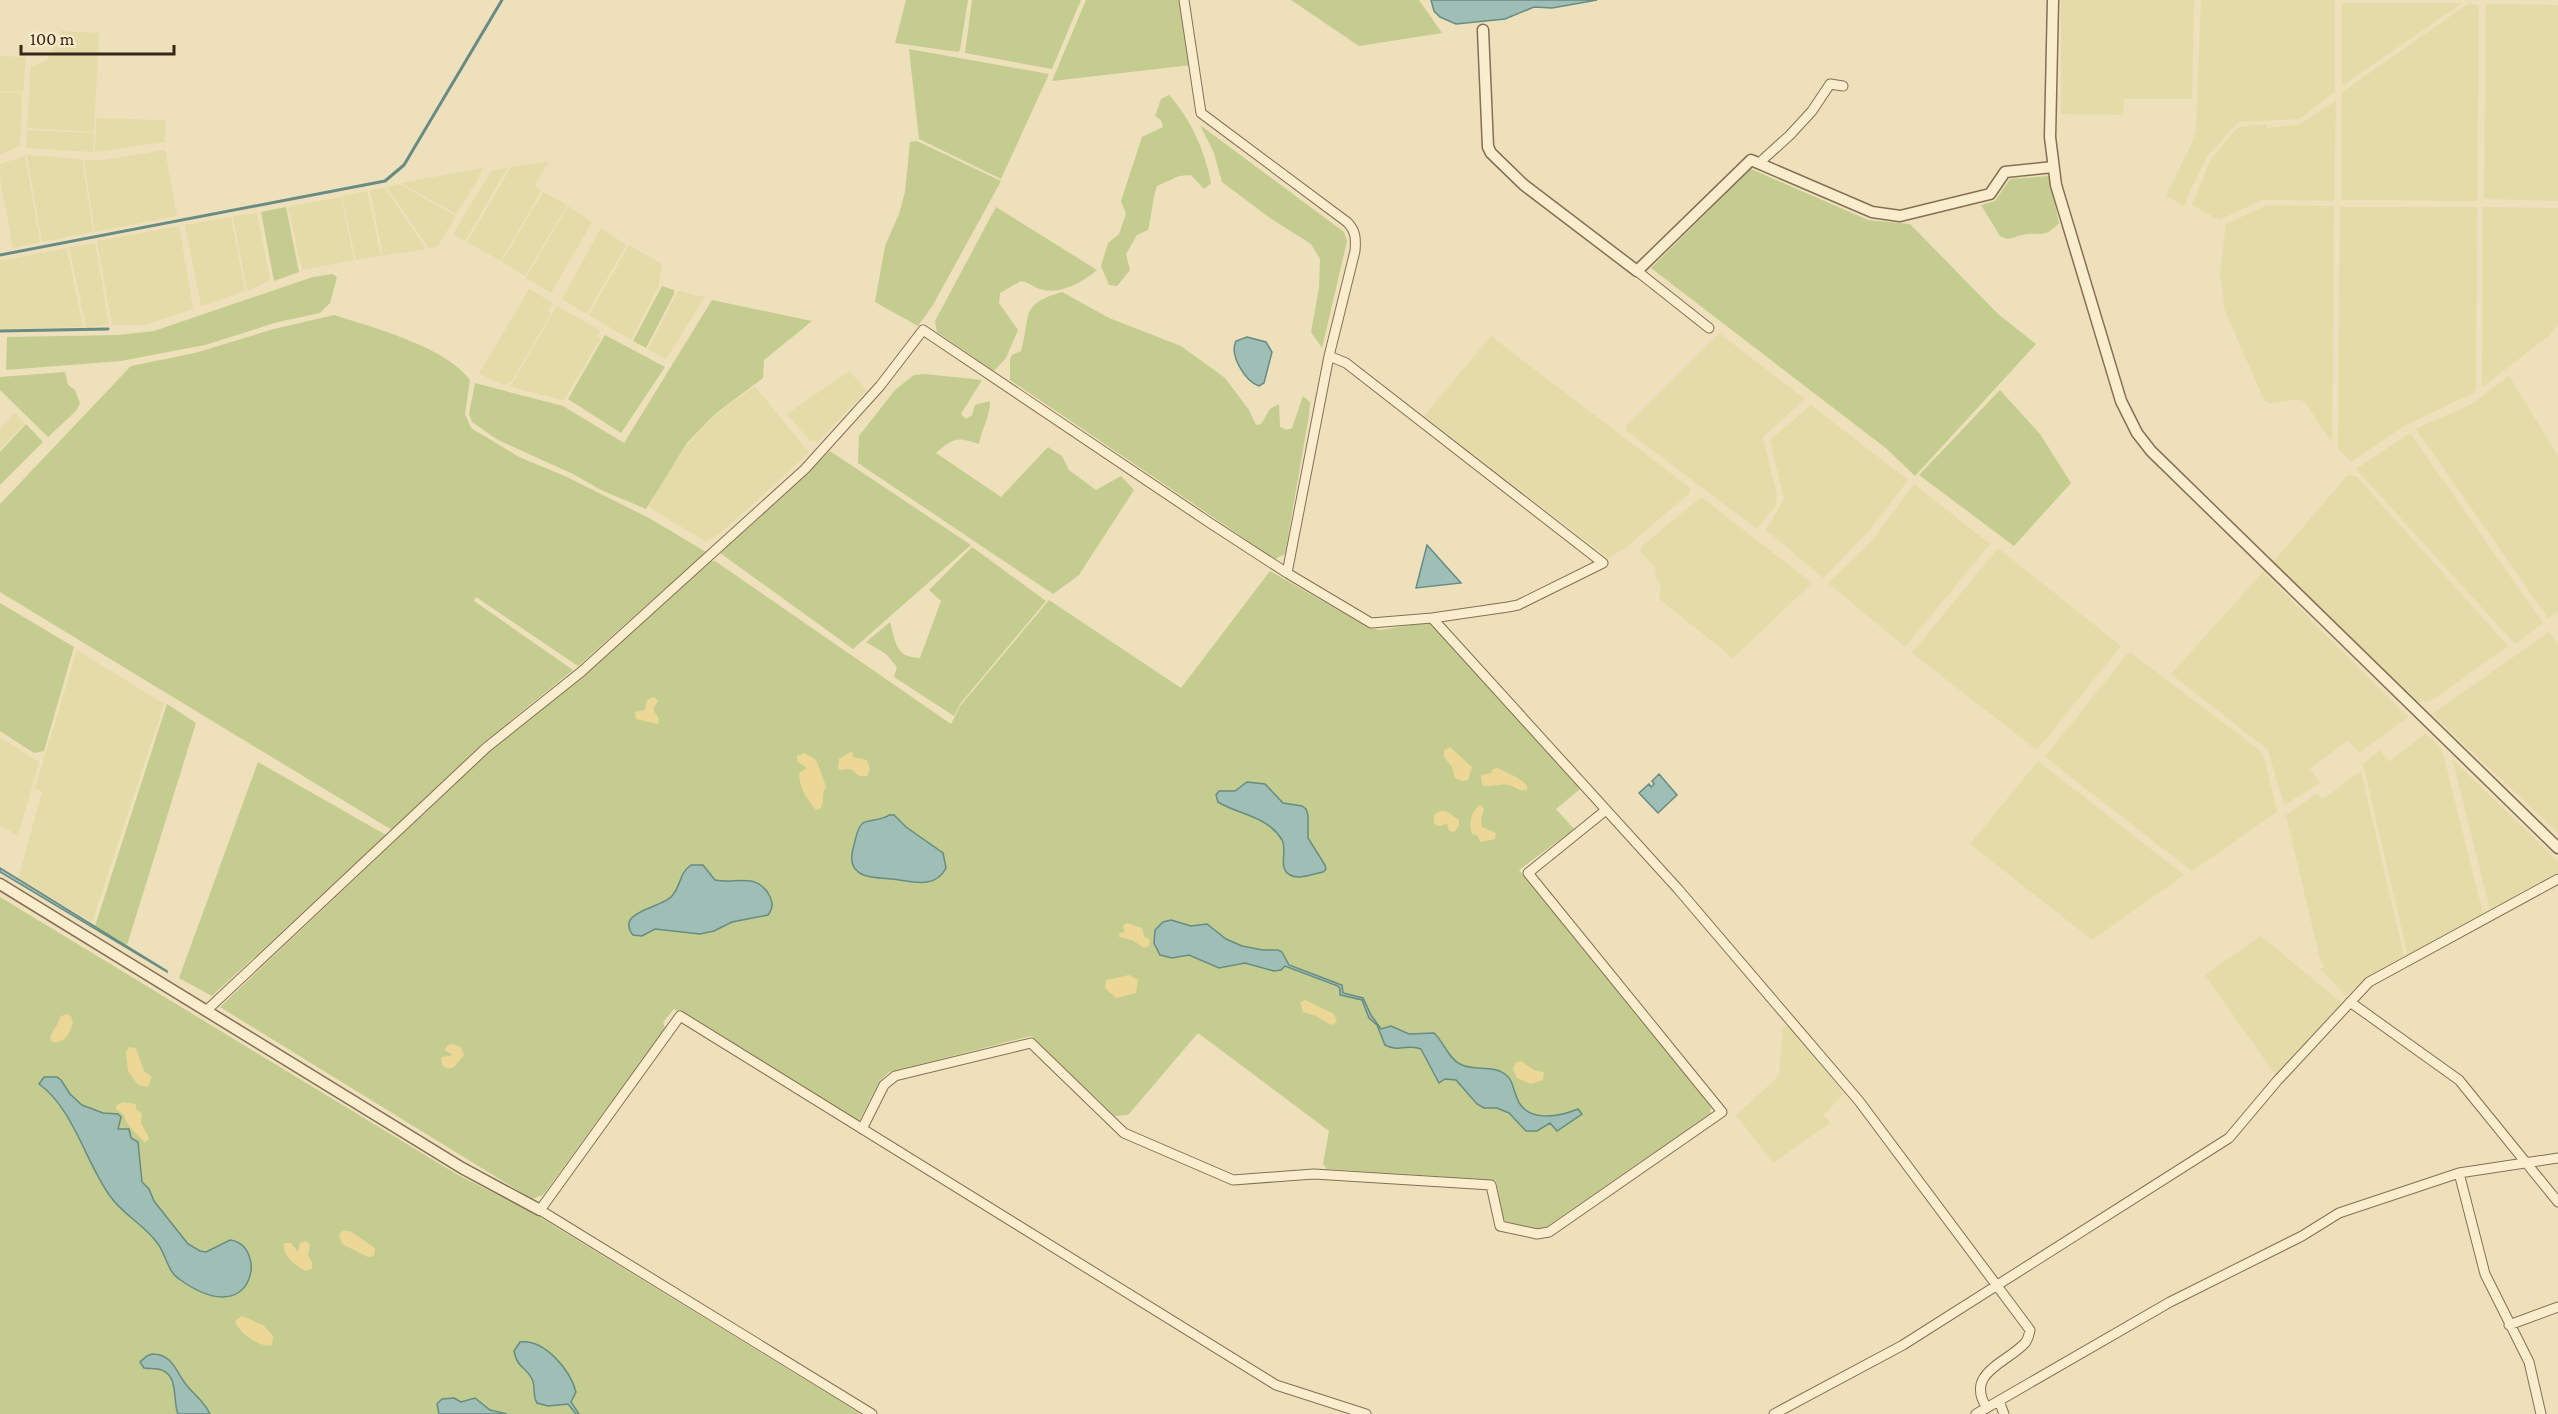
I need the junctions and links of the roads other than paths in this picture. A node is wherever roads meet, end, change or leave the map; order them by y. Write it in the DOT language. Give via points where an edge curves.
graph roads {
  1 [pos="1184,0"];
  2 [pos="2053,0"];
  3 [pos="1483,30"];
  4 [pos="1843,86"];
  5 [pos="1759,163"];
  6 [pos="2053,167"];
  7 [pos="1637,271"];
  8 [pos="1709,328"];
  9 [pos="1329,356"];
  10 [pos="1287,573"];
  11 [pos="1432,618"];
  12 [pos="1606,810"];
  13 [pos="2558,848"];
  14 [pos="2558,879"];
  15 [pos="0,884"];
  16 [pos="2350,1002"];
  17 [pos="207,1010"];
  18 [pos="862,1129"];
  19 [pos="2558,1158"];
  20 [pos="2525,1163"];
  21 [pos="2459,1173"];
  22 [pos="2558,1202"];
  23 [pos="540,1210"];
  24 [pos="1997,1286"];
  25 [pos="2558,1307"];
  26 [pos="2509,1325"];
  27 [pos="1999,1401"];
  28 [pos="1987,1408"];
  29 [pos="872,1414"];
  30 [pos="1366,1414"];
  31 [pos="1774,1414"];
  32 [pos="1976,1414"];
  33 [pos="2004,1414"];
  34 [pos="2541,1414"];
  1 -- 9 [label="street" via="1201,113 1353,228 1355,251"];
  2 -- 6 [label="street"];
  3 -- 7 [label="street" via="1491,153 1524,185"];
  4 -- 5 [label="street" via="1830,84 1797,127"];
  5 -- 6 [label="street" via="1872,212 1900,216 1990,194 2005,172"];
  5 -- 7 [label="street" via="1751,160"];
  6 -- 13 [label="street" via="2060,202 2121,401 2144,442"];
  7 -- 8 [label="street"];
  9 -- 10 [label="street"];
  9 -- 11 [label="street" via="1346,363 1603,563 1518,604"];
  10 -- 11 [label="street" via="1371,623"];
  10 -- 17 [label="street" via="923,330 880,386 805,469 581,672 487,747"];
  11 -- 12 [label="street"];
  12 -- 18 [label="street" via="1528,873 1722,1112 1549,1232 1537,1234 1500,1226 1491,1185 1314,1174 1233,1180 1124,1134 1031,1043 895,1076 884,1085"];
  12 -- 24 [label="street" via="1859,1101"];
  14 -- 16 [label="street" via="2369,982"];
  15 -- 17 [label="street"];
  16 -- 20 [label="street" via="2459,1080"];
  16 -- 24 [label="street" via="2229,1138"];
  17 -- 23 [label="street" via="462,1168"];
  18 -- 23 [label="street" via="680,1016"];
  18 -- 30 [label="street" via="1276,1385"];
  19 -- 20 [label="street"];
  20 -- 21 [label="street"];
  20 -- 22 [label="street"];
  21 -- 26 [label="street" via="2485,1274"];
  21 -- 27 [label="street" via="2338,1213 2302,1236 2170,1302"];
  23 -- 29 [label="street"];
  24 -- 28 [label="street" via="2030,1330 2026,1343 1994,1365 1982,1384 1980,1398"];
  24 -- 31 [label="street" via="1903,1345"];
  25 -- 26 [label="street"];
  26 -- 34 [label="street" via="2529,1362"];
  27 -- 28 [label="street"];
  27 -- 33 [label="street"];
  28 -- 32 [label="street"];
}
